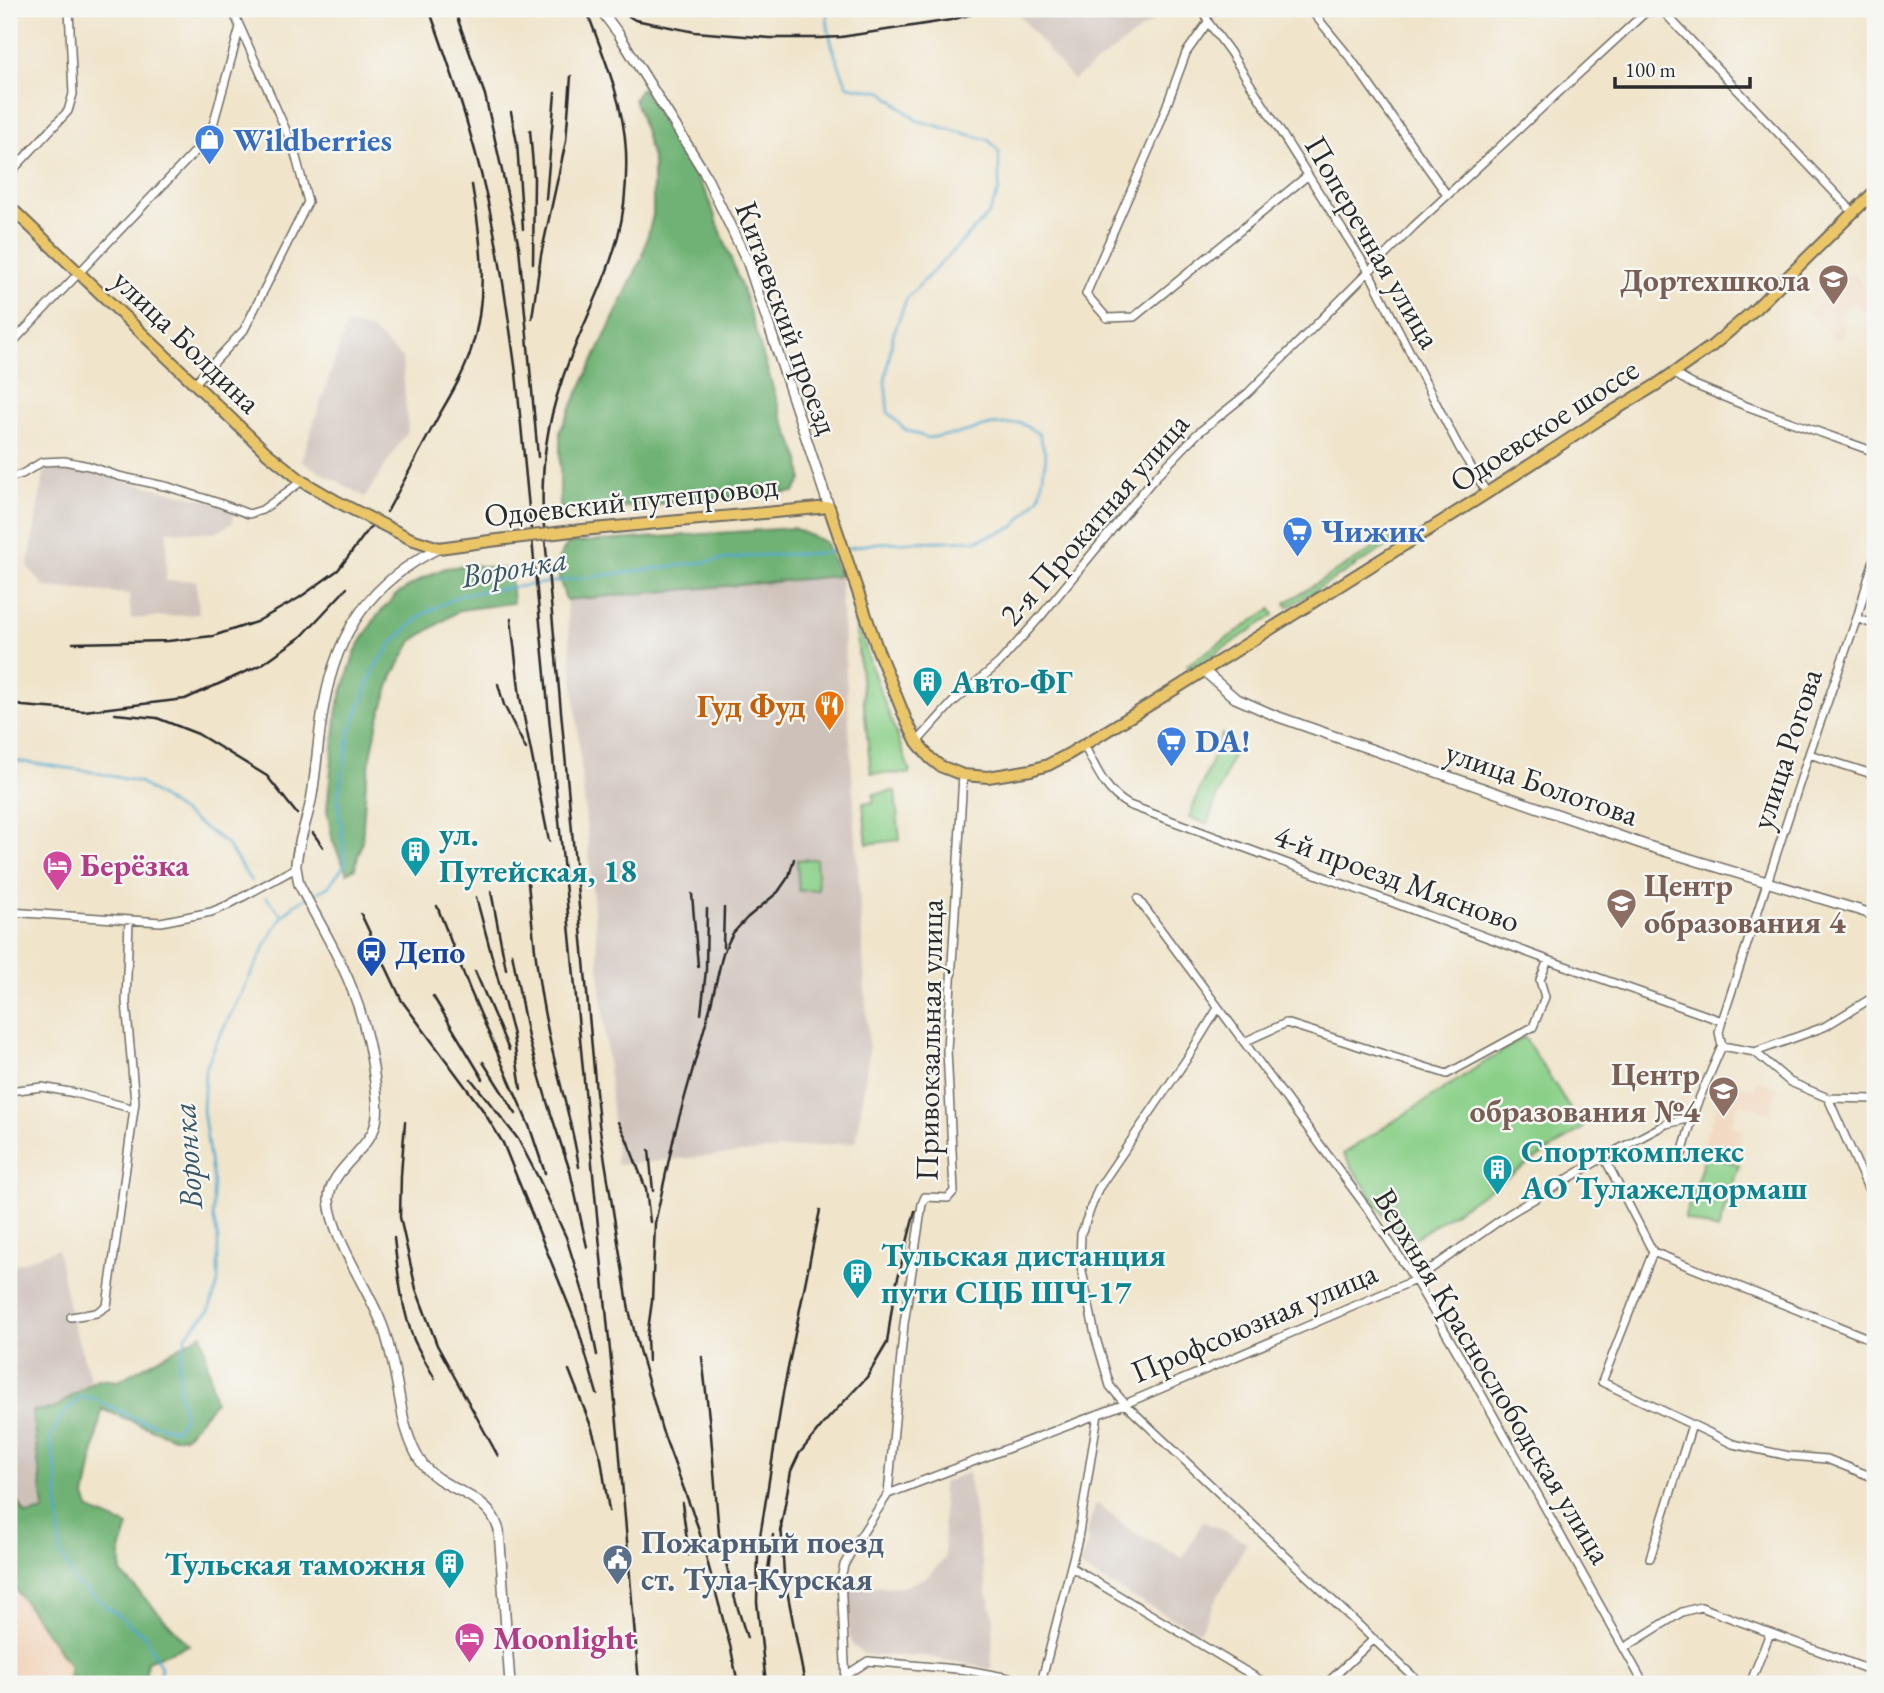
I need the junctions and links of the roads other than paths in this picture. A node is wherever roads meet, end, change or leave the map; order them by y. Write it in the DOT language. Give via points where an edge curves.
graph roads {
  1 [pos="69,9"];
  2 [pos="232,9"];
  3 [pos="600,9"];
  4 [pos="1204,9"];
  5 [pos="1310,9"];
  6 [pos="1649,9"];
  7 [pos="1661,9"];
  8 [pos="1208,22"];
  9 [pos="240,27"];
  10 [pos="9,174"];
  11 [pos="1307,176"];
  12 [pos="1875,191"];
  13 [pos="1447,195"];
  14 [pos="1867,200"];
  15 [pos="9,206"];
  16 [pos="1875,209"];
  17 [pos="1853,212"];
  18 [pos="1368,270"];
  19 [pos="79,274"];
  20 [pos="9,346"];
  21 [pos="1673,373"];
  22 [pos="194,384"];
  23 [pos="1875,452"];
  24 [pos="9,478"];
  25 [pos="302,481"];
  26 [pos="1487,493"];
  27 [pos="829,507"];
  28 [pos="439,548"];
  29 [pos="1875,556"];
  30 [pos="1857,618"];
  31 [pos="1875,625"];
  32 [pos="1204,671"];
  33 [pos="917,742"];
  34 [pos="1084,745"];
  35 [pos="1809,754"];
  36 [pos="963,775"];
  37 [pos="1875,775"];
  38 [pos="296,867"];
  39 [pos="1768,882"];
  40 [pos="1138,899"];
  41 [pos="9,912"];
  42 [pos="1875,915"];
  43 [pos="129,920"];
  44 [pos="1548,960"];
  45 [pos="1875,996"];
  46 [pos="1219,1008"];
  47 [pos="1722,1021"];
  48 [pos="1244,1042"];
  49 [pos="1722,1046"];
  50 [pos="1755,1052"];
  51 [pos="9,1091"];
  52 [pos="1828,1098"];
  53 [pos="1875,1099"];
  54 [pos="134,1109"];
  55 [pos="1692,1118"];
  56 [pos="1682,1154"];
  57 [pos="1604,1157"];
  58 [pos="1875,1204"];
  59 [pos="1653,1252"];
  60 [pos="1415,1280"];
  61 [pos="71,1317"];
  62 [pos="1875,1341"];
  63 [pos="1125,1404"];
  64 [pos="1098,1414"];
  65 [pos="1692,1425"];
  66 [pos="1875,1478"];
  67 [pos="888,1494"];
  68 [pos="1650,1558"];
  69 [pos="1071,1567"];
  70 [pos="1770,1633"];
  71 [pos="1374,1639"];
  72 [pos="1624,1648"];
  73 [pos="1875,1672"];
  74 [pos="845,1680"];
  75 [pos="510,1684"];
  76 [pos="1041,1684"];
  77 [pos="1267,1684"];
  78 [pos="1325,1684"];
  79 [pos="1421,1684"];
  80 [pos="1644,1684"];
  81 [pos="1749,1684"];
  1 -- 10 [label="street" via="73,94 68,111"];
  2 -- 9 [label="street"];
  3 -- 27 [label="street, Китаевский проезд" via="704,172 747,263"];
  4 -- 8 [label="street, Поперечная улица"];
  5 -- 13 [label="street"];
  6 -- 13 [label="street, 2-я Прокатная улица"];
  7 -- 17 [label="street"];
  8 -- 11 [label="street, Поперечная улица"];
  8 -- 11 [label="street" via="1186,54 1086,294 1107,318 1134,317"];
  9 -- 19 [label="street" via="210,136"];
  9 -- 22 [label="street" via="293,146 308,202 244,330"];
  11 -- 18 [label="street, Поперечная улица"];
  12 -- 14 [label="main road, Одоевское шоссе"];
  13 -- 18 [label="street, 2-я Прокатная улица"];
  14 -- 16 [label="street"];
  14 -- 17 [label="main road, Одоевское шоссе"];
  15 -- 19 [label="main road, улица Болдина"];
  17 -- 21 [label="main road, Одоевское шоссе" via="1753,311"];
  18 -- 26 [label="street, Поперечная улица"];
  18 -- 33 [label="street, 2-я Прокатная улица" via="1248,393 1198,433 1151,482 999,663 952,703"];
  19 -- 20 [label="street"];
  19 -- 22 [label="main road, улица Болдина"];
  21 -- 23 [label="street" via="1746,406"];
  21 -- 26 [label="main road, Одоевское шоссе"];
  22 -- 25 [label="main road, улица Болдина"];
  24 -- 25 [label="street" via="43,462 64,461 169,487 249,514"];
  25 -- 28 [label="main road, улица Болдина, bridge"];
  26 -- 32 [label="main road, Одоевское шоссе"];
  27 -- 28 [label="main road, Одоевский путепровод, bridge"];
  27 -- 33 [label="main road, Одоевское шоссе" via="877,648"];
  28 -- 38 [label="street" via="378,590 343,640 322,714 310,810"];
  29 -- 30 [label="street, улица Рогова"];
  30 -- 31 [label="street"];
  30 -- 35 [label="street, улица Рогова"];
  32 -- 34 [label="main road, Одоевское шоссе"];
  32 -- 39 [label="street, улица Болотова" via="1236,698 1276,716 1648,846"];
  33 -- 36 [label="main road, Одоевское шоссе" via="940,766"];
  34 -- 36 [label="main road, Одоевское шоссе" via="1031,770 988,777"];
  34 -- 44 [label="street, 4-й проезд Мясново" via="1107,788 1129,805"];
  35 -- 37 [label="street"];
  35 -- 39 [label="street, улица Рогова"];
  36 -- 67 [label="street, Привокзальная улица" via="947,1050 954,1191 948,1198 925,1197 922,1204 904,1324"];
  38 -- 43 [label="street" via="211,912 161,922"];
  38 -- 75 [label="street" via="299,884 352,987 371,1054 378,1111 367,1140 335,1179 330,1202 333,1217 384,1328 408,1435 421,1462 446,1484 480,1503 499,1530"];
  39 -- 42 [label="street, улица Болотова"];
  39 -- 47 [label="street, улица Рогова"];
  40 -- 46 [label="street, Верхняя Краснослободская улица"];
  41 -- 43 [label="street"];
  43 -- 54 [label="street" via="126,1002"];
  44 -- 47 [label="street, 4-й проезд Мясново"];
  44 -- 48 [label="street" via="1540,980 1545,997 1533,1027 1447,1074 1286,1023"];
  45 -- 50 [label="street" via="1824,1027"];
  46 -- 48 [label="street, Верхняя Краснослободская улица"];
  46 -- 63 [label="street" via="1098,1189 1081,1234 1080,1261 1095,1335 1110,1385"];
  47 -- 49 [label="street, улица Рогова"];
  48 -- 60 [label="street, Верхняя Краснослободская улица"];
  49 -- 50 [label="street"];
  49 -- 55 [label="street, улица Рогова"];
  50 -- 52 [label="street" via="1790,1082"];
  51 -- 54 [label="street" via="42,1087"];
  52 -- 53 [label="street"];
  52 -- 58 [label="street"];
  54 -- 61 [label="street" via="107,1306"];
  55 -- 56 [label="street, улица Рогова"];
  55 -- 57 [label="street, Профсоюзная улица" via="1666,1124"];
  57 -- 59 [label="street"];
  57 -- 60 [label="street, Профсоюзная улица" via="1508,1214"];
  59 -- 62 [label="street"];
  59 -- 65 [label="street" via="1602,1382"];
  60 -- 63 [label="street, Профсоюзная улица"];
  60 -- 72 [label="street, Верхняя Краснослободская улица"];
  63 -- 64 [label="street, Профсоюзная улица"];
  63 -- 71 [label="street"];
  64 -- 67 [label="street, Профсоюзная улица"];
  64 -- 69 [label="street"];
  65 -- 66 [label="street" via="1733,1444 1827,1459"];
  65 -- 68 [label="street"];
  67 -- 74 [label="street, Привокзальная улица" via="844,1565"];
  69 -- 76 [label="street"];
  69 -- 77 [label="street"];
  70 -- 72 [label="street" via="1701,1607 1682,1612"];
  70 -- 73 [label="street"];
  70 -- 81 [label="street"];
  71 -- 78 [label="street"];
  71 -- 79 [label="street"];
  72 -- 80 [label="street, Верхняя Краснослободская улица"];
  74 -- 76 [label="street" via="868,1661 967,1670"];
}
